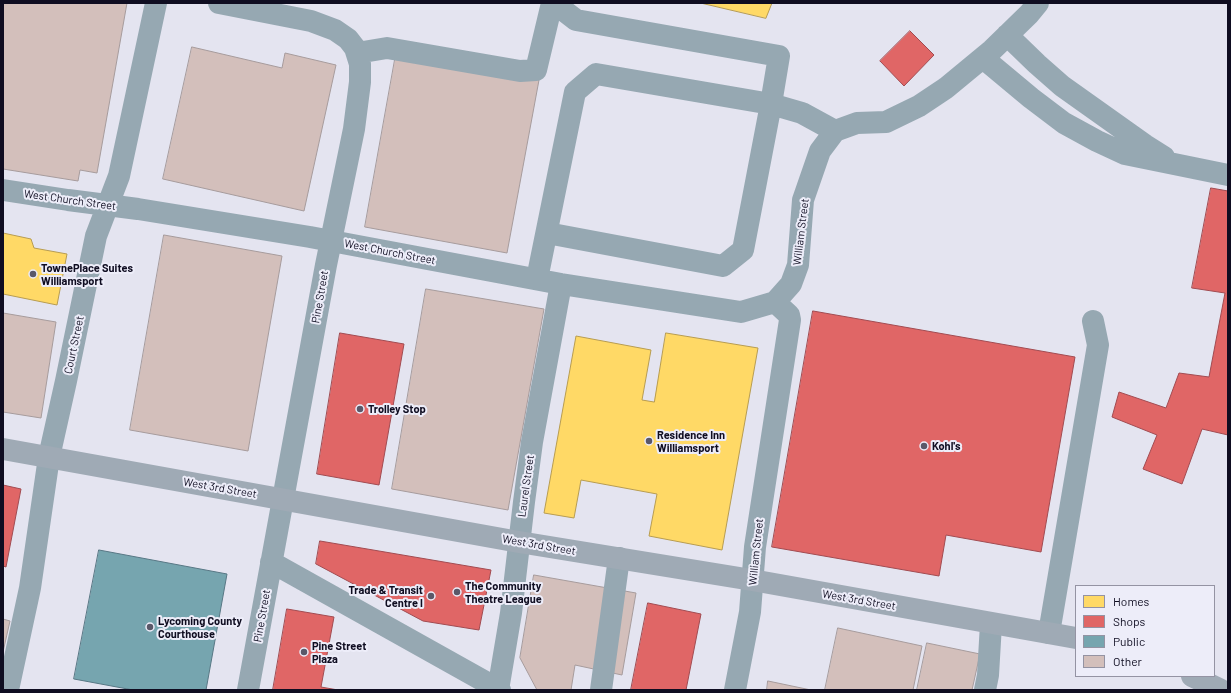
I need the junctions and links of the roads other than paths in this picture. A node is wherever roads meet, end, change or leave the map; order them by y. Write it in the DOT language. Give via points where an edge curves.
graph roads {
  1 [pos="156,3"];
  2 [pos="219,3"];
  3 [pos="553,3"];
  4 [pos="1038,3"];
  5 [pos="271,8"];
  6 [pos="1008,35"];
  7 [pos="356,53"];
  8 [pos="983,58"];
  9 [pos="771,104"];
  10 [pos="835,131"];
  11 [pos="1186,166"];
  12 [pos="1228,175"];
  13 [pos="3,190"];
  14 [pos="108,205"];
  15 [pos="547,233"];
  16 [pos="331,240"];
  17 [pos="537,279"];
  18 [pos="561,284"];
  19 [pos="775,302"];
  20 [pos="1093,321"];
  21 [pos="3,449"];
  22 [pos="49,457"];
  23 [pos="283,499"];
  24 [pos="519,542"];
  25 [pos="619,558"];
  26 [pos="271,562"];
  27 [pos="752,580"];
  28 [pos="991,624"];
  29 [pos="1049,633"];
  30 [pos="1075,638"];
  31 [pos="1194,677"];
  32 [pos="1215,688"];
  33 [pos="499,689"];
  34 [pos="8,690"];
  35 [pos="248,690"];
  36 [pos="601,690"];
  37 [pos="735,690"];
  38 [pos="985,690"];
  1 -- 14 [label="street, Court Street" via="119,176"];
  2 -- 5 [label="street, Pine Street"];
  3 -- 7 [label="street" via="536,70 520,71 387,48"];
  3 -- 9 [label="street" via="576,20 779,56"];
  4 -- 6 [label="street"];
  5 -- 7 [label="street, Pine Street" via="335,30 348,39"];
  6 -- 8 [label="street"];
  6 -- 11 [label="street" via="1062,86 1145,145 1169,160"];
  7 -- 16 [label="street, Pine Street" via="360,64 360,82 354,129"];
  8 -- 10 [label="street" via="919,106 886,122 857,123"];
  8 -- 11 [label="street" via="1064,123 1097,141 1125,154"];
  9 -- 10 [label="street" via="802,113"];
  9 -- 15 [label="street" via="596,74 576,92"];
  9 -- 15 [label="street" via="743,250 723,266"];
  10 -- 19 [label="street, William Street" via="820,150 803,200 798,265 791,284"];
  11 -- 12 [label="street"];
  13 -- 14 [label="street, West Church Street"];
  14 -- 16 [label="street, West Church Street"];
  14 -- 22 [label="street, Court Street" via="96,236"];
  15 -- 17 [label="street"];
  16 -- 17 [label="street, West Church Street"];
  16 -- 23 [label="street, Pine Street"];
  17 -- 18 [label="street, West Church Street"];
  18 -- 19 [label="street, West Church Street" via="741,312"];
  18 -- 24 [label="street, Laurel Street" via="532,442"];
  19 -- 27 [label="street, William Street" via="789,315 790,320 754,547"];
  20 -- 29 [label="street" via="1098,345"];
  21 -- 22 [label="main road, West 3rd Street"];
  22 -- 23 [label="main road, West 3rd Street"];
  22 -- 34 [label="street, Court Street" via="30,588"];
  23 -- 24 [label="main road, West 3rd Street"];
  23 -- 26 [label="street, Pine Street"];
  24 -- 25 [label="main road, West 3rd Street"];
  24 -- 33 [label="street, Laurel Street"];
  25 -- 27 [label="main road, West 3rd Street"];
  25 -- 36 [label="street"];
  26 -- 33 [label="street"];
  26 -- 35 [label="street, Pine Street"];
  27 -- 28 [label="main road, West 3rd Street"];
  27 -- 37 [label="street, William Street" via="750,612"];
  28 -- 29 [label="main road, West 3rd Street"];
  28 -- 38 [label="street"];
  29 -- 30 [label="main road, West 3rd Street"];
  31 -- 32 [label="main road"];
}
